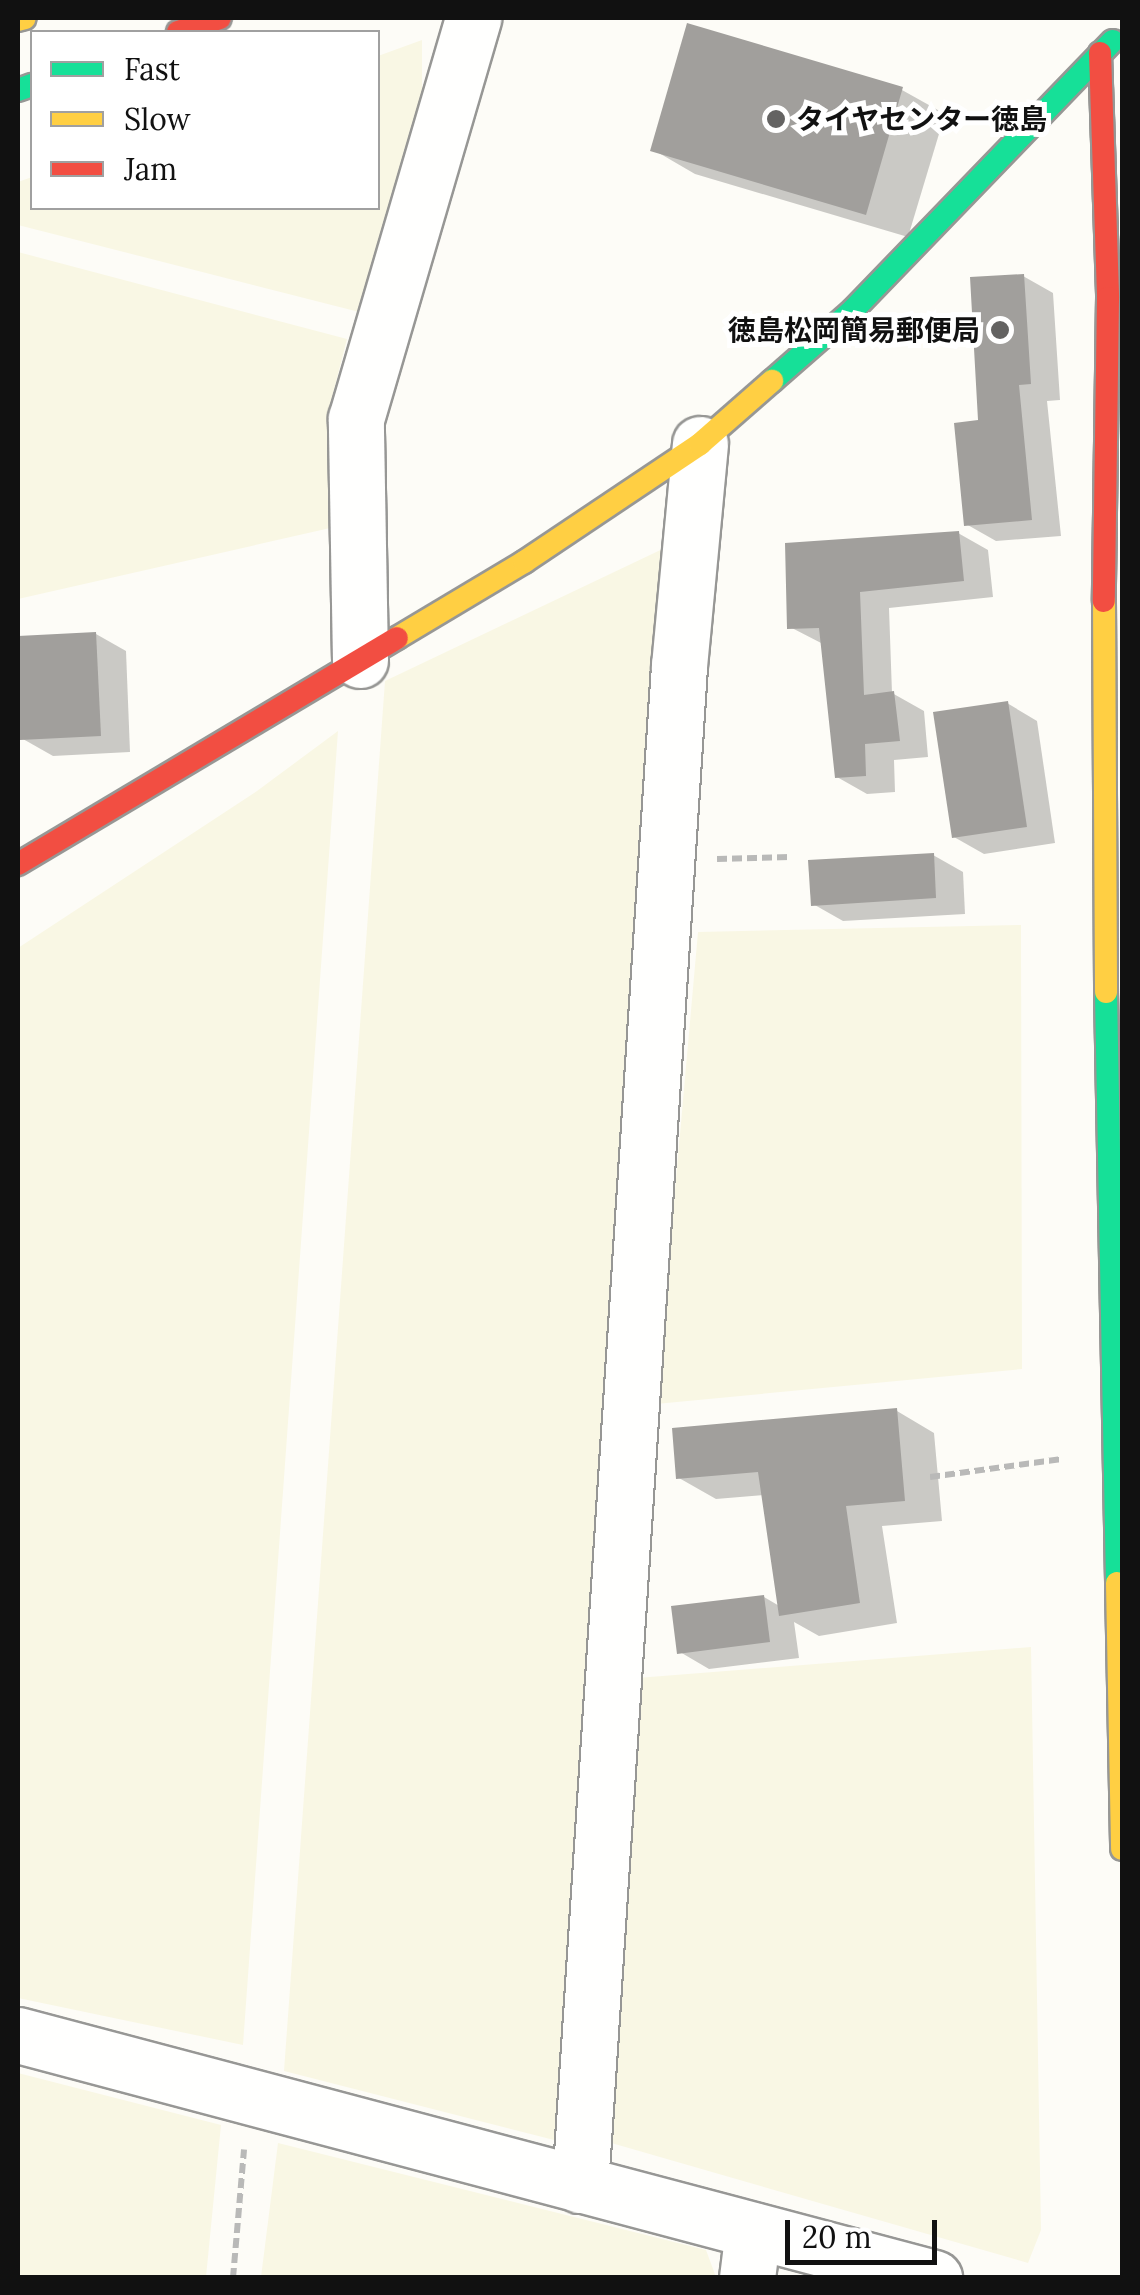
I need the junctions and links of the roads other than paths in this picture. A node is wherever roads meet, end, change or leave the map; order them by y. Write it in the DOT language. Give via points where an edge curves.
graph roads {
  1 [pos="25,18"];
  2 [pos="220,18"];
  3 [pos="472,18"];
  4 [pos="18,20"];
  5 [pos="184,30"];
  6 [pos="1122,32"];
  7 [pos="1100,53"];
  8 [pos="700,444"];
  9 [pos="360,660"];
  10 [pos="1112,778"];
  11 [pos="18,864"];
  12 [pos="1122,1771"];
  13 [pos="1122,1849"];
  14 [pos="18,2035"];
  15 [pos="580,2185"];
  16 [pos="750,2254"];
  17 [pos="934,2278"];
  1 -- 4 [label="street"];
  2 -- 5 [label="street"];
  3 -- 9 [label="street" via="356,419"];
  6 -- 7 [label="street"];
  7 -- 8 [label="street" via="854,310"];
  7 -- 10 [label="street"];
  8 -- 9 [label="street" via="524,562"];
  8 -- 15 [label="street" via="666,860"];
  9 -- 11 [label="street"];
  10 -- 12 [label="street"];
  12 -- 13 [label="street"];
  14 -- 15 [label="street"];
  15 -- 16 [label="street"];
  16 -- 17 [label="street"];
}
